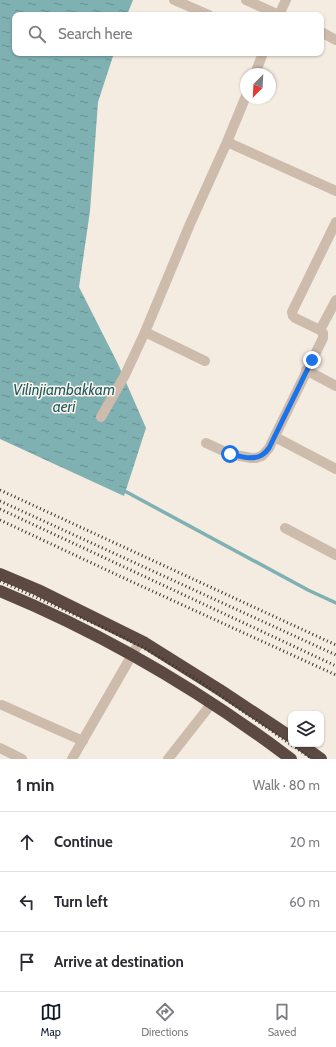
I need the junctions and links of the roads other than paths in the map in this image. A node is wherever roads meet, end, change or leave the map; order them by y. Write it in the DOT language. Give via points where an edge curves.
graph roads {
  1 [pos="174,0"];
  2 [pos="246,0"];
  3 [pos="286,0"];
  4 [pos="202,12"];
  5 [pos="277,12"];
  6 [pos="283,12"];
  7 [pos="324,34"];
  8 [pos="336,40"];
  9 [pos="262,56"];
  10 [pos="257,68"];
  11 [pos="243,104"];
  12 [pos="227,142"];
  13 [pos="336,191"];
  14 [pos="336,222"];
  15 [pos="336,300"];
  16 [pos="320,330"];
  17 [pos="145,332"];
  18 [pos="205,361"];
  19 [pos="306,370"];
  20 [pos="336,386"];
  21 [pos="101,417"];
  22 [pos="275,437"];
  23 [pos="206,443"];
  24 [pos="336,469"];
  25 [pos="286,528"];
  26 [pos="336,555"];
  27 [pos="0,574"];
  28 [pos="0,591"];
  29 [pos="140,641"];
  30 [pos="132,654"];
  31 [pos="212,703"];
  32 [pos="2,705"];
  33 [pos="288,735"];
  34 [pos="83,741"];
  35 [pos="304,747"];
  36 [pos="0,748"];
  37 [pos="278,755"];
  38 [pos="22,759"];
  39 [pos="72,759"];
  40 [pos="168,759"];
  41 [pos="291,759"];
  42 [pos="321,759"];
  1 -- 4 [label="street"];
  2 -- 5 [label="street"];
  3 -- 6 [label="street"];
  7 -- 8 [label="street"];
  9 -- 10 [label="street"];
  11 -- 12 [label="street"];
  12 -- 13 [label="street"];
  12 -- 17 [label="street"];
  14 -- 16 [label="street" via="292,312 295,318"];
  15 -- 16 [label="street"];
  16 -- 19 [label="street" via="323,338"];
  17 -- 18 [label="street"];
  17 -- 21 [label="street" via="125,375"];
  19 -- 20 [label="street"];
  19 -- 22 [label="street"];
  22 -- 23 [label="street" via="262,456 256,458 230,454"];
  22 -- 24 [label="street"];
  25 -- 26 [label="street"];
  27 -- 29 [label="highway"];
  28 -- 30 [label="highway" via="32,604"];
  29 -- 30 [label="street"];
  29 -- 33 [label="highway"];
  30 -- 31 [label="highway"];
  30 -- 34 [label="street"];
  31 -- 37 [label="highway"];
  31 -- 40 [label="street"];
  32 -- 34 [label="street"];
  34 -- 39 [label="street"];
  35 -- 42 [label="highway"];
  36 -- 38 [label="street"];
  37 -- 41 [label="highway"];
}
